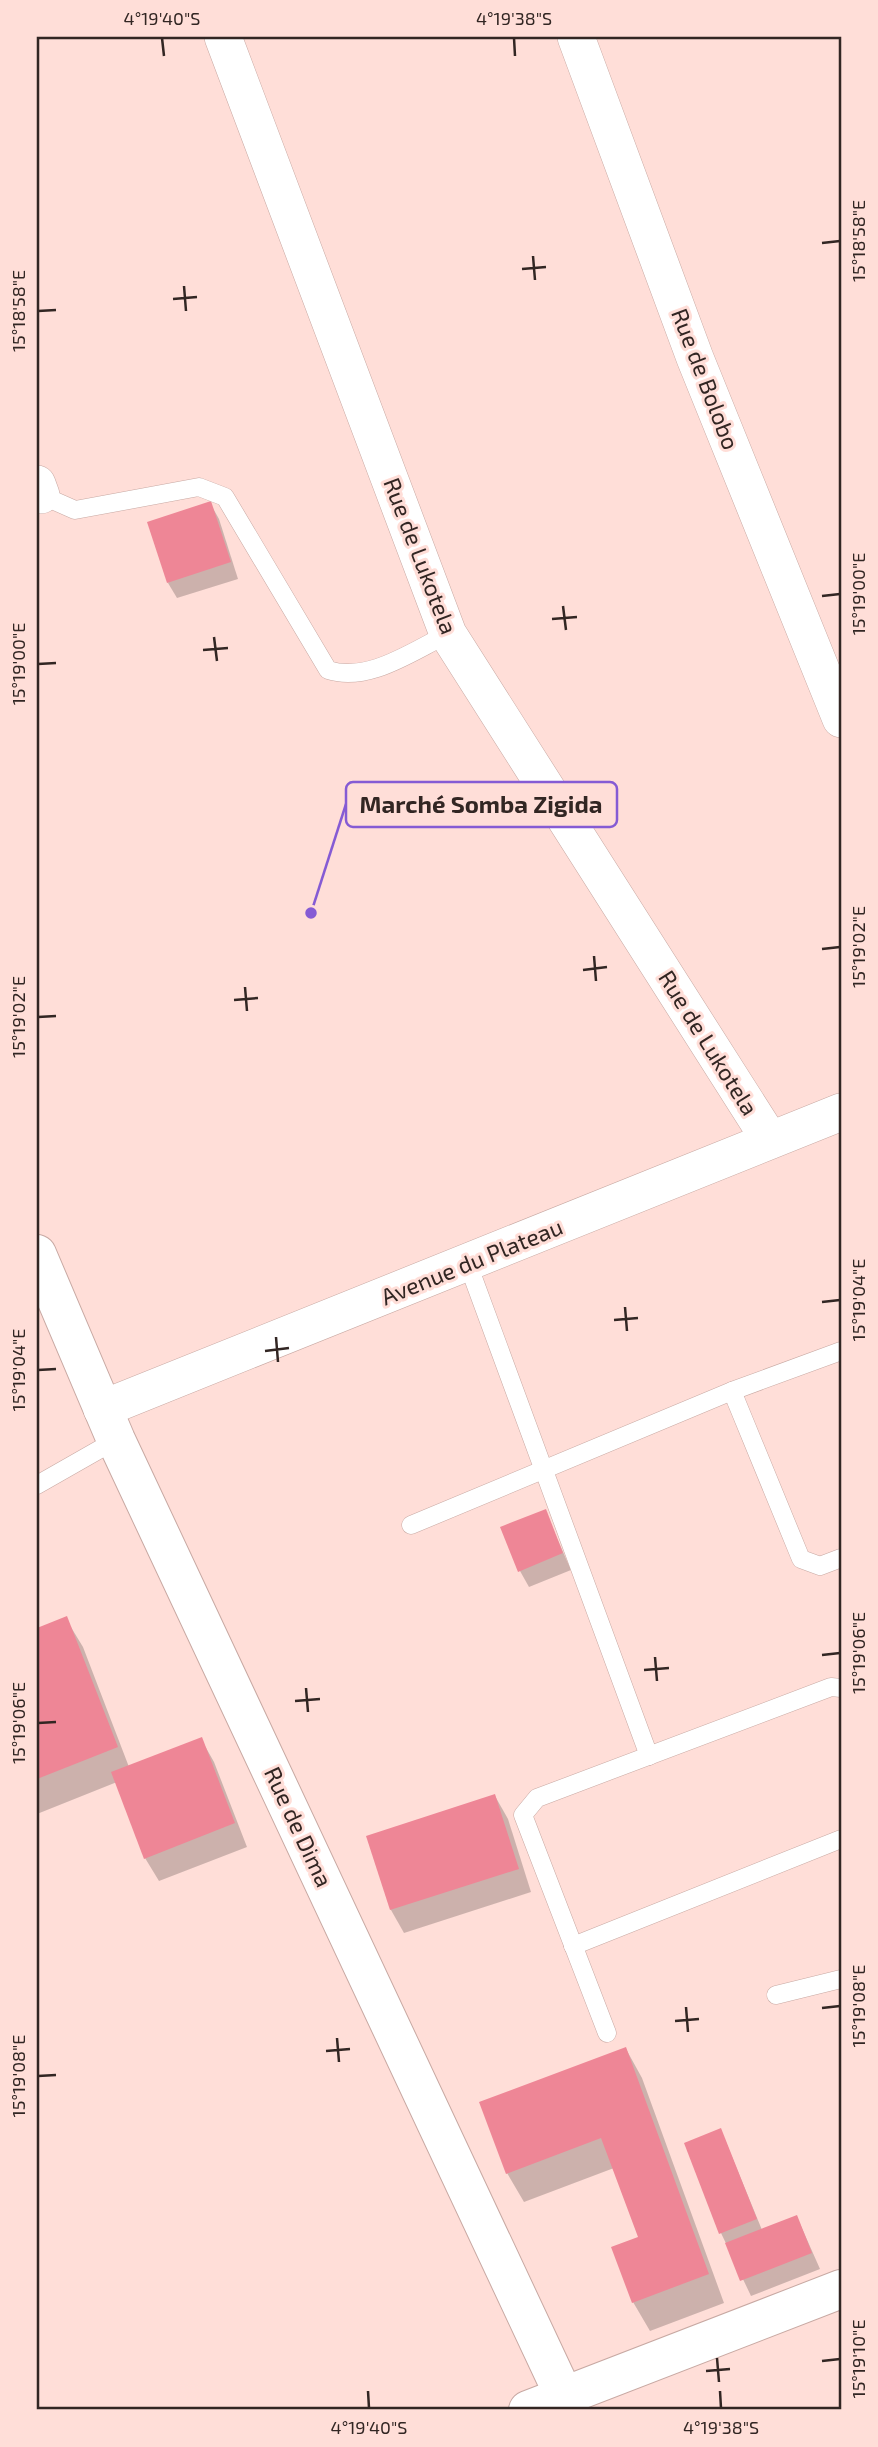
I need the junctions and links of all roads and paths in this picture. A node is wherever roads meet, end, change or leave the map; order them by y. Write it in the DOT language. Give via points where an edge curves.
graph roads {
  1 [pos="223,37"];
  2 [pos="576,37"];
  3 [pos="39,490"];
  4 [pos="448,634"];
  5 [pos="841,719"];
  6 [pos="841,1112"];
  7 [pos="770,1140"];
  8 [pos="37,1254"];
  9 [pos="468,1264"];
  10 [pos="841,1351"];
  11 [pos="732,1391"];
  12 [pos="109,1425"];
  13 [pos="544,1471"];
  14 [pos="37,1485"];
  15 [pos="411,1525"];
  16 [pos="841,1558"];
  17 [pos="841,1688"];
  18 [pos="649,1756"];
  19 [pos="841,1839"];
  20 [pos="573,1946"];
  21 [pos="841,1979"];
  22 [pos="776,1995"];
  23 [pos="607,2033"];
  24 [pos="841,2289"];
  25 [pos="567,2404"];
  26 [pos="528,2410"];
  1 -- 4 [label="street, Rue de Lukotela"];
  2 -- 5 [label="street, Rue de Bolobo" via="695,358"];
  3 -- 4 [label="lane" via="75,510 199,487 225,497 328,670 364,673"];
  4 -- 7 [label="street, Rue de Lukotela"];
  6 -- 7 [label="street, Avenue du Plateau"];
  7 -- 9 [label="street, Avenue du Plateau"];
  8 -- 12 [label="street, Rue de Dima"];
  9 -- 12 [label="street, Avenue du Plateau"];
  9 -- 13 [label="lane"];
  10 -- 11 [label="lane"];
  11 -- 13 [label="lane"];
  11 -- 16 [label="lane" via="801,1559 820,1566"];
  12 -- 14 [label="lane"];
  12 -- 25 [label="street, Rue de Dima"];
  13 -- 15 [label="lane"];
  13 -- 18 [label="lane"];
  17 -- 18 [label="lane"];
  18 -- 20 [label="lane" via="537,1798 523,1815"];
  19 -- 20 [label="lane"];
  20 -- 23 [label="lane"];
  21 -- 22 [label="lane"];
  24 -- 25 [label="street"];
  25 -- 26 [label="street"];
}
